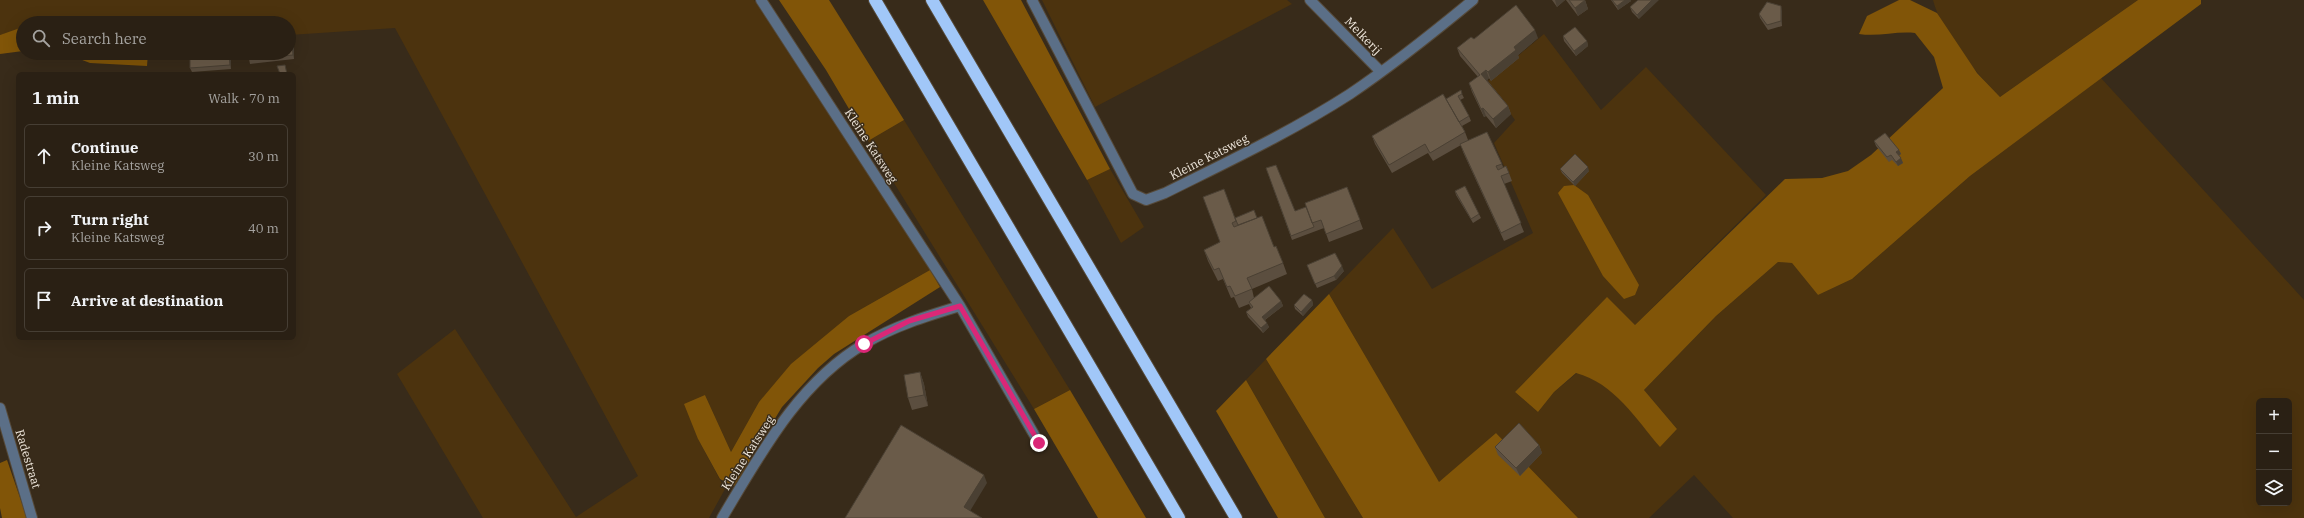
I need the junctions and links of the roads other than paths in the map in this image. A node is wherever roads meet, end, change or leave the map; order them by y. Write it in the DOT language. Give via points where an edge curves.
graph roads {
  1 [pos="761,0"];
  2 [pos="875,0"];
  3 [pos="932,0"];
  4 [pos="1032,0"];
  5 [pos="1310,0"];
  6 [pos="1473,0"];
  7 [pos="1381,72"];
  8 [pos="960,306"];
  9 [pos="0,408"];
  10 [pos="1039,443"];
  11 [pos="32,518"];
  12 [pos="722,518"];
  13 [pos="1179,518"];
  14 [pos="1236,518"];
  1 -- 8 [label="street, Kleine Katsweg"];
  2 -- 13 [label="highway"];
  3 -- 14 [label="highway"];
  4 -- 7 [label="street, Kleine Katsweg" via="1133,194 1146,200 1165,193 1290,130"];
  5 -- 7 [label="street, Melkerij"];
  6 -- 7 [label="street, Kleine Katsweg"];
  8 -- 10 [label="street, Kleine Katsweg"];
  8 -- 12 [label="street, Kleine Katsweg" via="909,321 864,344 826,373 802,397 770,440"];
  9 -- 11 [label="street, Radestraat"];
}
